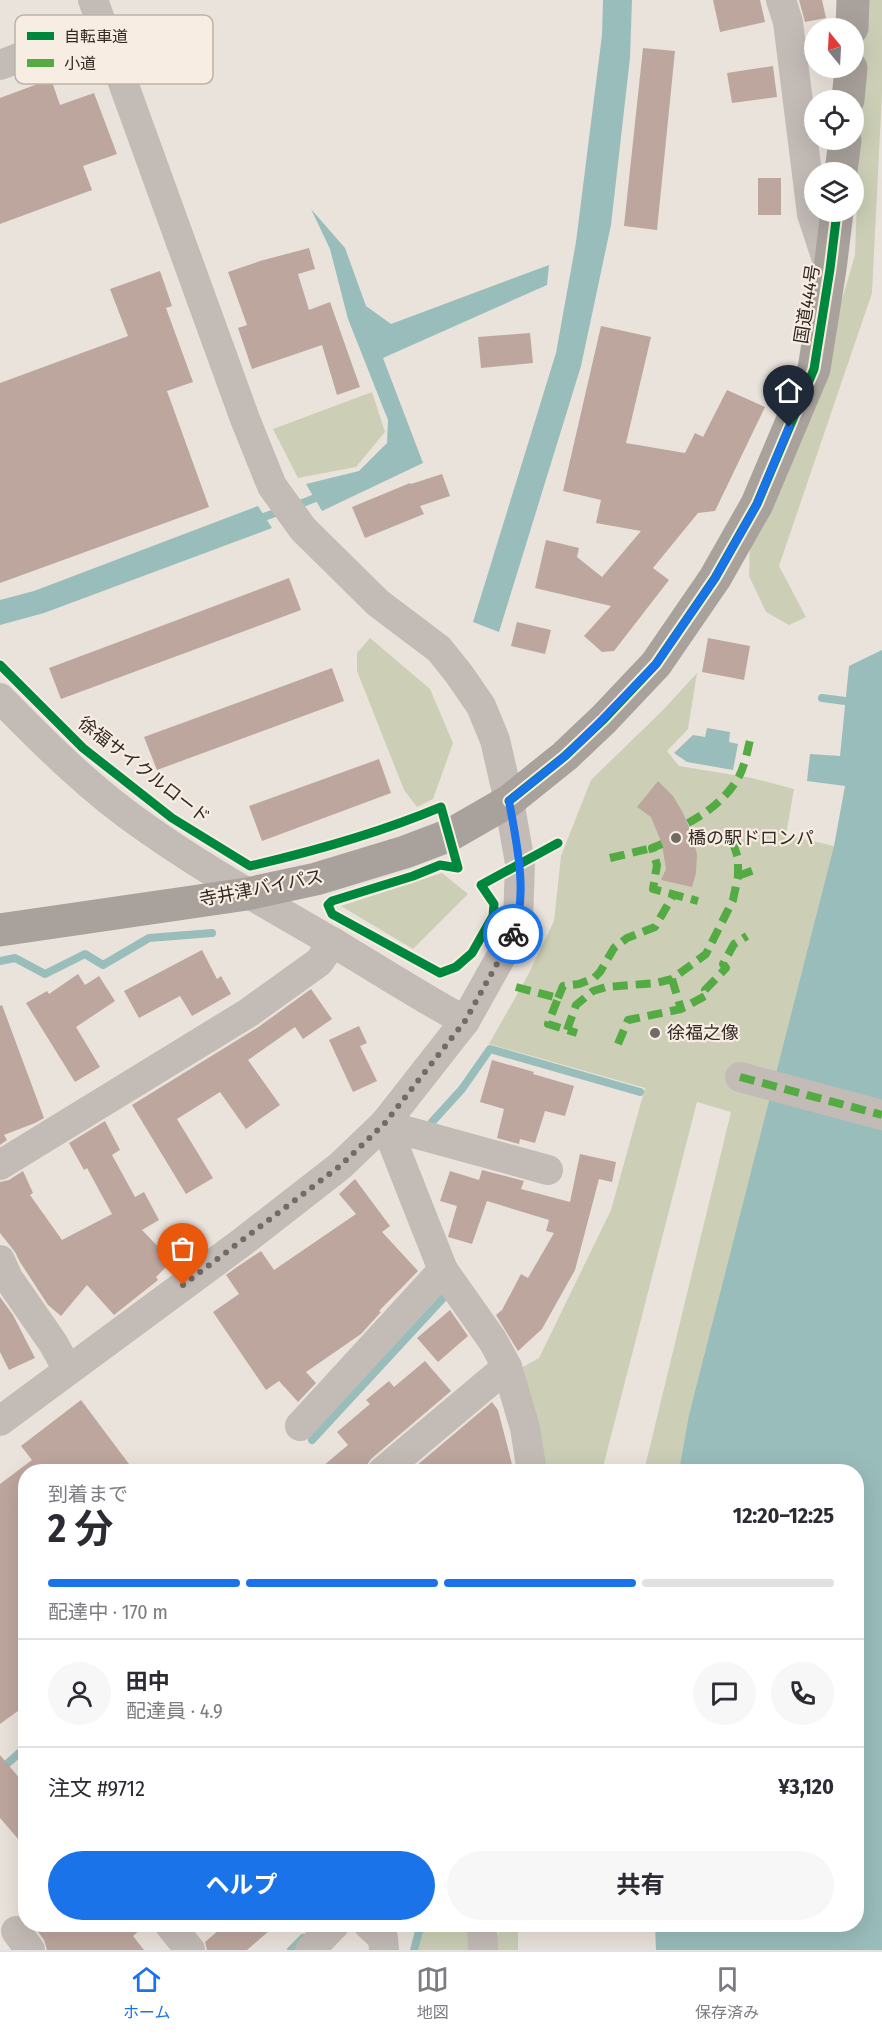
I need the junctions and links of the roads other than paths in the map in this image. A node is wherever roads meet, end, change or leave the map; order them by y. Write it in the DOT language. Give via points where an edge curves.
graph roads {
  1 [pos="781,0"];
  2 [pos="853,0"];
  3 [pos="852,18"];
  4 [pos="15,57"];
  5 [pos="0,65"];
  6 [pos="124,84"];
  7 [pos="836,222"];
  8 [pos="830,269"];
  9 [pos="0,698"];
  10 [pos="509,801"];
  11 [pos="247,894"];
  12 [pos="0,930"];
  13 [pos="333,942"];
  14 [pos="465,1021"];
  15 [pos="740,1077"];
  16 [pos="882,1115"];
  17 [pos="385,1123"];
  18 [pos="0,1165"];
  19 [pos="548,1170"];
  20 [pos="0,1260"];
  21 [pos="443,1270"];
  22 [pos="507,1367"];
  23 [pos="68,1370"];
  24 [pos="0,1421"];
  25 [pos="300,1426"];
  26 [pos="392,1464"];
  27 [pos="531,1464"];
  28 [pos="175,1932"];
  29 [pos="327,1932"];
  30 [pos="377,1932"];
  31 [pos="482,1932"];
  32 [pos="190,1950"];
  33 [pos="310,1950"];
  34 [pos="384,1950"];
  35 [pos="483,1950"];
  1 -- 8 [label="street" via="788,22 812,214"];
  2 -- 3 [label="highway"];
  4 -- 5 [label="street"];
  6 -- 10 [label="street" via="272,486 303,529 378,603 439,649 459,674 481,706 495,740"];
  7 -- 8 [label="highway, 国道444号"];
  8 -- 10 [label="highway, 国道444号" via="814,369 757,504 715,578 656,664 565,756"];
  9 -- 11 [label="street" via="58,757 144,827"];
  10 -- 11 [label="highway, 寺井津バイパス" via="450,835 405,852 316,879"];
  10 -- 14 [label="street" via="520,863 518,921"];
  11 -- 12 [label="highway, 寺井津バイパス"];
  11 -- 13 [label="street"];
  13 -- 14 [label="street"];
  13 -- 18 [label="street" via="319,962 248,1013"];
  14 -- 17 [label="street"];
  15 -- 16 [label="street"];
  17 -- 19 [label="street"];
  17 -- 21 [label="street"];
  17 -- 23 [label="street" via="331,1173"];
  20 -- 23 [label="street"];
  21 -- 22 [label="street" via="494,1341"];
  21 -- 25 [label="street"];
  22 -- 26 [label="street"];
  22 -- 27 [label="street"];
  23 -- 24 [label="street"];
  28 -- 32 [label="street"];
  29 -- 33 [label="street"];
  30 -- 34 [label="street" via="383,1938"];
  31 -- 35 [label="street"];
}
